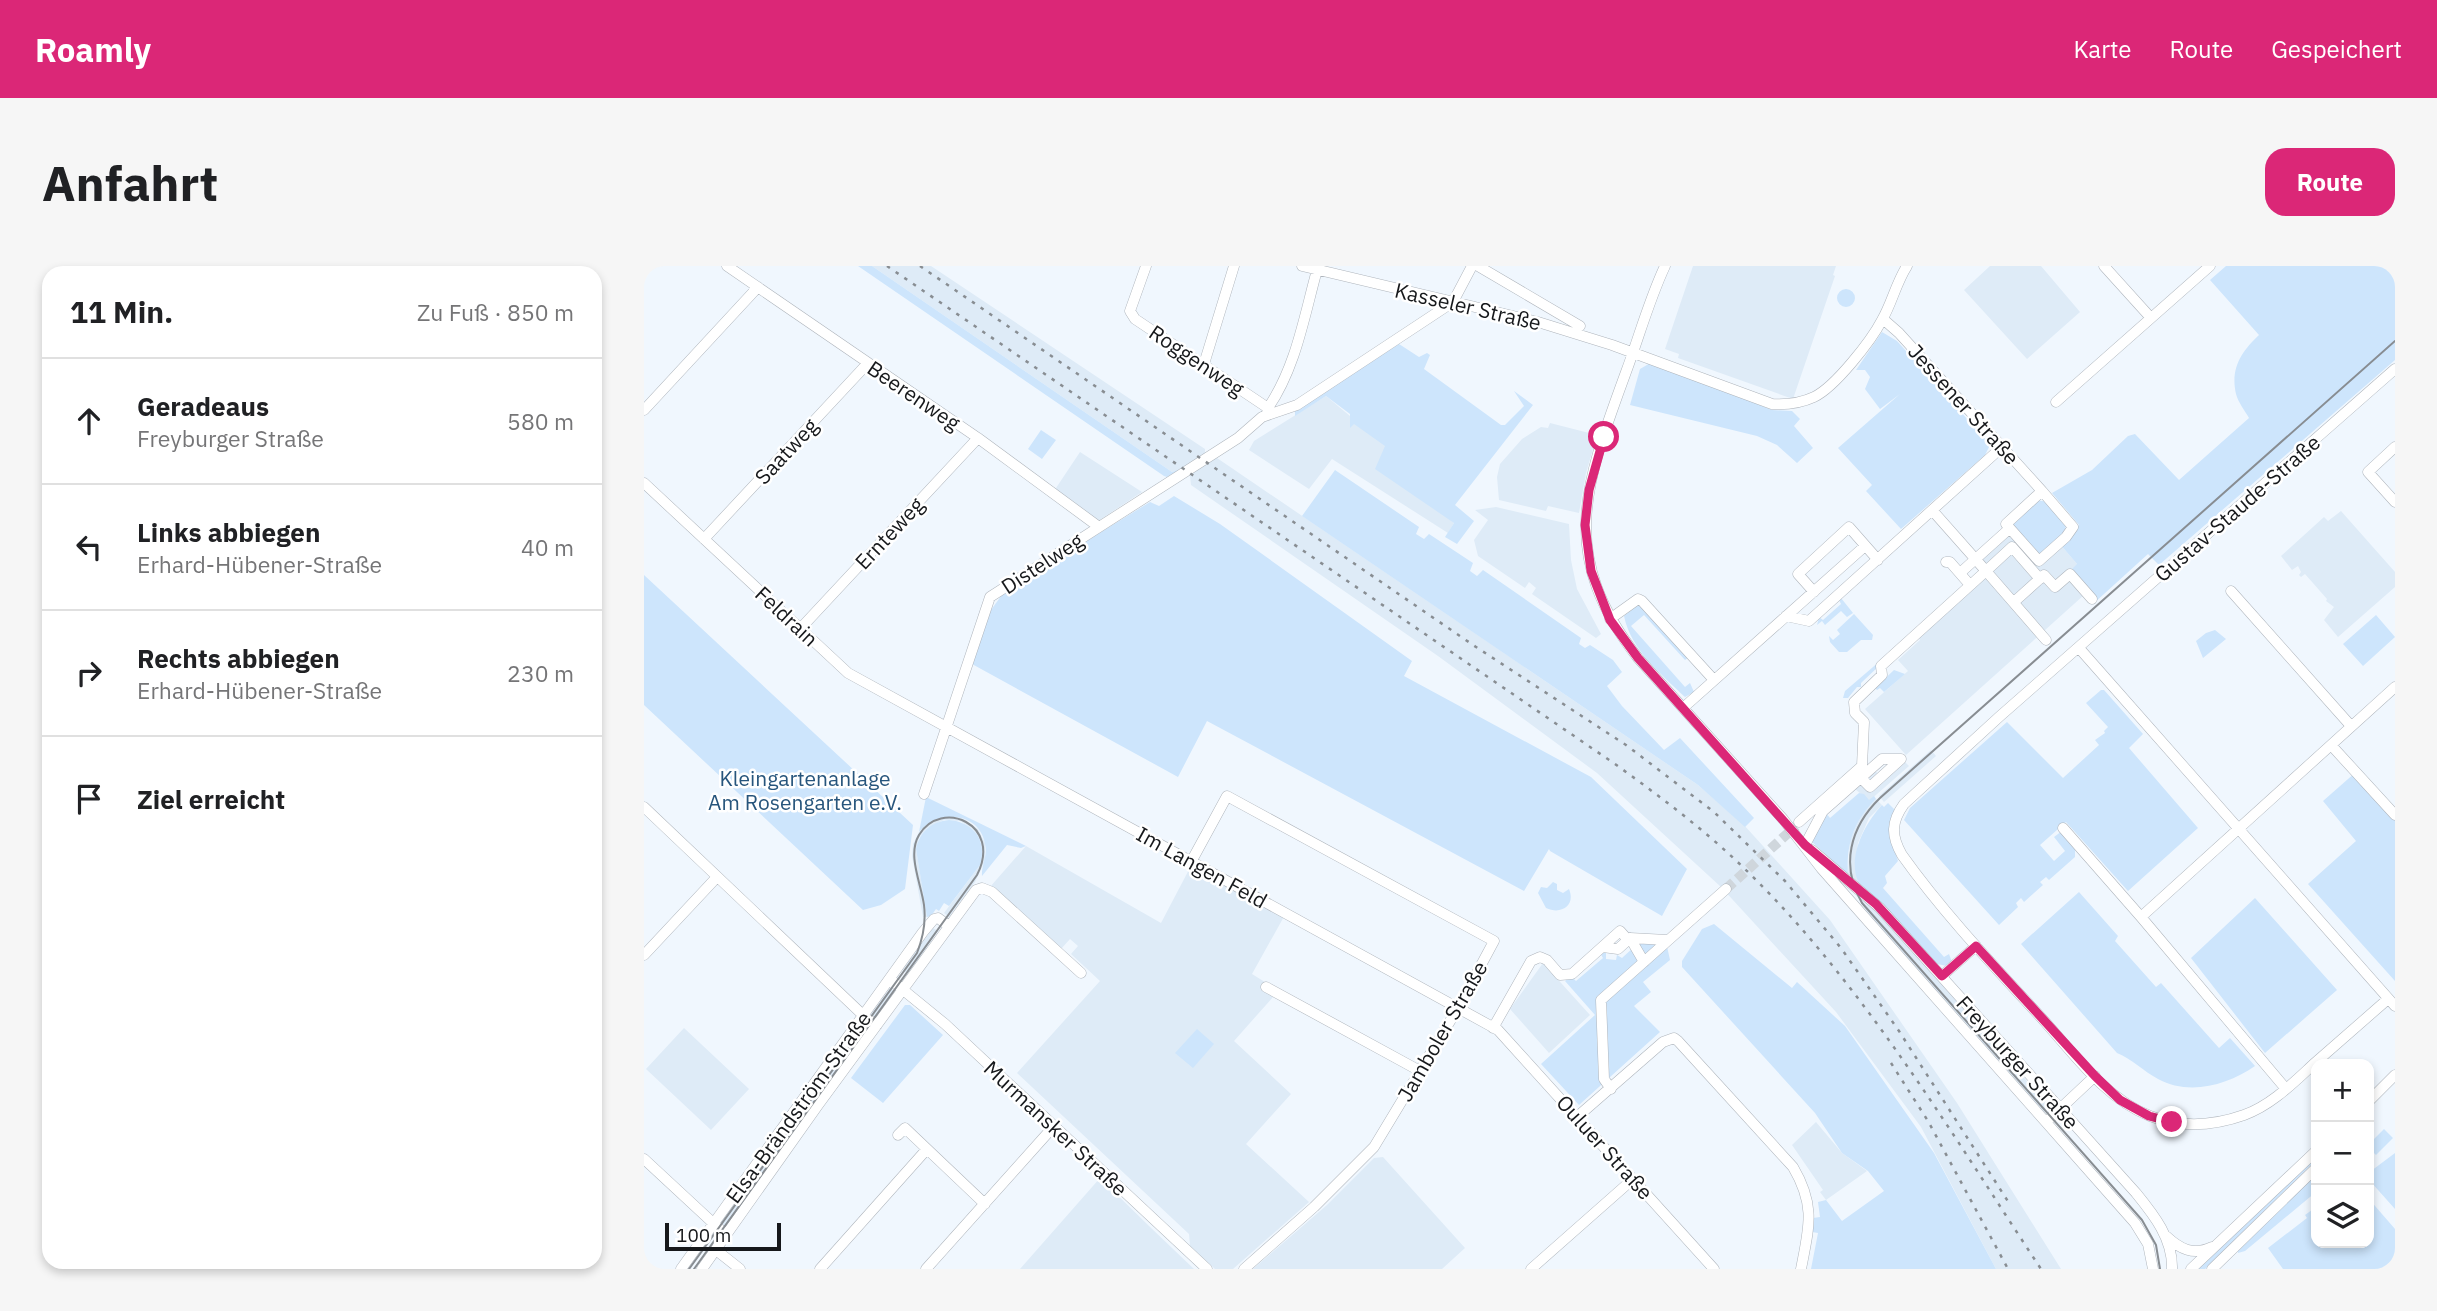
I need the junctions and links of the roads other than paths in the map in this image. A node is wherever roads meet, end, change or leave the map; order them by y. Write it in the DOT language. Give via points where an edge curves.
graph roads {
  1 [pos="727,266"];
  2 [pos="1146,266"];
  3 [pos="1234,266"];
  4 [pos="1301,266"];
  5 [pos="1472,266"];
  6 [pos="1478,266"];
  7 [pos="1665,266"];
  8 [pos="1907,266"];
  9 [pos="2104,266"];
  10 [pos="2210,266"];
  11 [pos="1317,270"];
  12 [pos="758,287"];
  13 [pos="1453,302"];
  14 [pos="2151,318"];
  15 [pos="1883,319"];
  16 [pos="1580,326"];
  17 [pos="1633,353"];
  18 [pos="867,363"];
  19 [pos="1204,364"];
  20 [pos="2395,369"];
  21 [pos="2056,402"];
  22 [pos="644,410"];
  23 [pos="1267,411"];
  24 [pos="978,438"];
  25 [pos="2002,447"];
  26 [pos="2395,447"];
  27 [pos="644,483"];
  28 [pos="2042,491"];
  29 [pos="2395,502"];
  30 [pos="1932,510"];
  31 [pos="1100,527"];
  32 [pos="2009,529"];
  33 [pos="704,539"];
  34 [pos="1865,546"];
  35 [pos="1975,559"];
  36 [pos="1878,560"];
  37 [pos="1946,562"];
  38 [pos="1963,568"];
  39 [pos="1986,571"];
  40 [pos="2040,579"];
  41 [pos="1974,582"];
  42 [pos="2231,591"];
  43 [pos="1814,592"];
  44 [pos="2092,599"];
  45 [pos="2014,602"];
  46 [pos="1786,616"];
  47 [pos="1610,620"];
  48 [pos="800,629"];
  49 [pos="2046,640"];
  50 [pos="2079,648"];
  51 [pos="1714,680"];
  52 [pos="2395,687"];
  53 [pos="1683,708"];
  54 [pos="2351,726"];
  55 [pos="946,727"];
  56 [pos="2331,745"];
  57 [pos="1858,775"];
  58 [pos="924,794"];
  59 [pos="644,807"];
  60 [pos="2395,815"];
  61 [pos="1799,822"];
  62 [pos="2063,828"];
  63 [pos="2239,830"];
  64 [pos="1805,845"];
  65 [pos="1191,862"];
  66 [pos="717,877"];
  67 [pos="1726,888"];
  68 [pos="2141,917"];
  69 [pos="949,926"];
  70 [pos="1667,940"];
  71 [pos="1976,946"];
  72 [pos="1603,947"];
  73 [pos="644,955"];
  74 [pos="1644,962"];
  75 [pos="1081,973"];
  76 [pos="1942,976"];
  77 [pos="891,979"];
  78 [pos="1266,987"];
  79 [pos="904,989"];
  80 [pos="2392,1003"];
  81 [pos="1458,1008"];
  82 [pos="864,1016"];
  83 [pos="877,1026"];
  84 [pos="1493,1028"];
  85 [pos="1420,1071"];
  86 [pos="2395,1075"];
  87 [pos="2095,1076"];
  88 [pos="2383,1087"];
  89 [pos="1611,1089"];
  90 [pos="2286,1089"];
  91 [pos="2374,1096"];
  92 [pos="2374,1101"];
  93 [pos="2059,1109"];
  94 [pos="1577,1117"];
  95 [pos="2046,1122"];
  96 [pos="1054,1126"];
  97 [pos="898,1135"];
  98 [pos="927,1149"];
  99 [pos="2311,1156"];
  100 [pos="644,1159"];
  101 [pos="2311,1173"];
  102 [pos="1633,1179"];
  103 [pos="985,1204"];
  104 [pos="714,1223"];
  105 [pos="726,1235"];
  106 [pos="2166,1236"];
  107 [pos="2218,1243"];
  108 [pos="716,1250"];
  109 [pos="681,1269"];
  110 [pos="702,1269"];
  111 [pos="740,1269"];
  112 [pos="820,1269"];
  113 [pos="926,1269"];
  114 [pos="1207,1269"];
  115 [pos="1244,1269"];
  116 [pos="1531,1269"];
  117 [pos="1714,1269"];
  118 [pos="1801,1269"];
  119 [pos="2153,1269"];
  120 [pos="2172,1269"];
  121 [pos="2191,1269"];
  122 [pos="2212,1269"];
  1 -- 12 [label="street, Beerenweg"];
  2 -- 19 [label="street, Roggenweg" via="1130,311 1135,319"];
  3 -- 19 [label="street"];
  4 -- 11 [label="street, Kasseler Straße"];
  5 -- 13 [label="street"];
  6 -- 16 [label="street"];
  7 -- 17 [label="street, Freyburger Straße"];
  8 -- 15 [label="street, Kasseler Straße"];
  9 -- 14 [label="street"];
  10 -- 14 [label="street"];
  11 -- 13 [label="street, Kasseler Straße"];
  11 -- 23 [label="street" via="1295,354"];
  12 -- 18 [label="street, Beerenweg"];
  12 -- 22 [label="street"];
  13 -- 17 [label="street, Kasseler Straße" via="1538,322"];
  13 -- 23 [label="street" via="1297,405"];
  14 -- 21 [label="street"];
  15 -- 17 [label="street, Kasseler Straße" via="1835,380 1817,396 1791,405 1772,404"];
  15 -- 25 [label="street, Jessener Straße"];
  17 -- 47 [label="street, Freyburger Straße" via="1600,448 1586,512 1591,571"];
  18 -- 24 [label="street, Beerenweg"];
  18 -- 33 [label="street, Saatweg"];
  19 -- 23 [label="street, Roggenweg"];
  20 -- 50 [label="street, Gustav-Staude-Straße"];
  23 -- 31 [label="street, Distelweg" via="1238,438"];
  24 -- 31 [label="street, Beerenweg"];
  24 -- 48 [label="street, Ernteweg"];
  25 -- 28 [label="street, Jessener Straße"];
  25 -- 30 [label="street"];
  26 -- 29 [label="street" via="2368,472"];
  27 -- 33 [label="street, Feldrain"];
  28 -- 32 [label="street" via="2006,524"];
  28 -- 32 [label="street, Jessener Straße" via="2073,527 2066,537 2039,561"];
  30 -- 35 [label="street"];
  30 -- 36 [label="street"];
  31 -- 55 [label="street, Distelweg" via="990,597"];
  32 -- 35 [label="street"];
  33 -- 48 [label="street, Feldrain"];
  34 -- 36 [label="street"];
  34 -- 43 [label="street"];
  34 -- 43 [label="street" via="1849,527 1798,574"];
  35 -- 38 [label="street"];
  35 -- 39 [label="street"];
  36 -- 46 [label="street" via="1809,621"];
  37 -- 38 [label="street"];
  38 -- 41 [label="street"];
  39 -- 40 [label="street" via="2012,547"];
  39 -- 41 [label="street"];
  39 -- 45 [label="street"];
  40 -- 44 [label="street" via="2044,575 2055,587 2070,574"];
  40 -- 45 [label="street"];
  41 -- 57 [label="street" via="1881,666 1882,675 1854,702 1855,713 1864,722"];
  42 -- 54 [label="street"];
  43 -- 46 [label="street"];
  45 -- 49 [label="street"];
  46 -- 51 [label="street"];
  47 -- 51 [label="street" via="1638,599 1642,601"];
  47 -- 53 [label="street, Freyburger Straße"];
  48 -- 55 [label="street, Feldrain" via="848,673"];
  50 -- 63 [label="street"];
  50 -- 71 [label="street, Gustav-Staude-Straße" via="1896,815 1894,842"];
  51 -- 53 [label="street"];
  52 -- 54 [label="street"];
  53 -- 64 [label="street, Freyburger Straße"];
  54 -- 56 [label="street"];
  55 -- 58 [label="street, Distelweg"];
  55 -- 65 [label="street, Im Langen Feld"];
  56 -- 60 [label="street"];
  56 -- 63 [label="street"];
  57 -- 61 [label="street"];
  57 -- 64 [label="street" via="1823,811"];
  59 -- 66 [label="street"];
  62 -- 68 [label="street"];
  63 -- 68 [label="street"];
  63 -- 80 [label="street"];
  64 -- 76 [label="street, Freyburger Straße" via="1876,904"];
  64 -- 95 [label="street, Freyburger Straße"];
  65 -- 81 [label="street, Im Langen Feld"];
  65 -- 81 [label="street, Jamboler Straße" via="1227,796 1494,941"];
  66 -- 73 [label="street"];
  66 -- 82 [label="street"];
  67 -- 70 [label="street"];
  68 -- 90 [label="street"];
  69 -- 75 [label="street, Elsa-Brändström-Straße" via="976,890 985,888"];
  69 -- 77 [label="street, Elsa-Brändström-Straße" via="934,919"];
  69 -- 79 [label="street, Elsa-Brändström-Straße"];
  70 -- 74 [label="street"];
  70 -- 74 [label="street" via="1630,939"];
  71 -- 76 [label="street"];
  71 -- 87 [label="street, Gustav-Staude-Straße"];
  72 -- 84 [label="street" via="1567,975 1560,975 1544,958 1531,961"];
  74 -- 89 [label="street" via="1601,1000 1604,1079"];
  76 -- 93 [label="street, Freyburger Straße"];
  77 -- 79 [label="street"];
  77 -- 82 [label="street, Elsa-Brändström-Straße"];
  78 -- 85 [label="street"];
  79 -- 83 [label="street, Elsa-Brändström-Straße"];
  79 -- 96 [label="street, Murmansker Straße"];
  80 -- 90 [label="street, Gustav-Staude-Straße"];
  81 -- 84 [label="street, Ouluer Straße"];
  81 -- 85 [label="street, Jamboler Straße"];
  82 -- 83 [label="street"];
  82 -- 104 [label="street, Elsa-Brändström-Straße"];
  83 -- 105 [label="street, Elsa-Brändström-Straße"];
  84 -- 94 [label="street, Ouluer Straße"];
  85 -- 115 [label="street, Jamboler Straße" via="1374,1147"];
  86 -- 88 [label="street"];
  87 -- 90 [label="street, Gustav-Staude-Straße" via="2120,1100 2149,1116 2189,1125 2246,1114"];
  87 -- 93 [label="street"];
  88 -- 91 [label="street"];
  88 -- 92 [label="street"];
  89 -- 94 [label="street"];
  89 -- 118 [label="street" via="1663,1042 1674,1038 1684,1046 1793,1167 1803,1185 1809,1220"];
  93 -- 95 [label="street"];
  93 -- 106 [label="street, Freyburger Straße" via="2136,1193"];
  94 -- 102 [label="street, Ouluer Straße"];
  95 -- 119 [label="street, Freyburger Straße" via="2142,1233"];
  96 -- 103 [label="street"];
  96 -- 114 [label="street, Murmansker Straße"];
  97 -- 98 [label="street" via="905,1128"];
  98 -- 103 [label="street"];
  98 -- 112 [label="street"];
  99 -- 107 [label="street"];
  100 -- 104 [label="street"];
  101 -- 122 [label="street"];
  102 -- 116 [label="street"];
  102 -- 117 [label="street, Ouluer Straße"];
  103 -- 113 [label="street"];
  104 -- 105 [label="street"];
  104 -- 109 [label="street, Elsa-Brändström-Straße"];
  105 -- 108 [label="street, Elsa-Brändström-Straße"];
  106 -- 107 [label="street" via="2190,1251"];
  106 -- 120 [label="street, Freyburger Straße"];
  107 -- 121 [label="street"];
  108 -- 110 [label="street, Elsa-Brändström-Straße"];
  108 -- 111 [label="street"];
}
